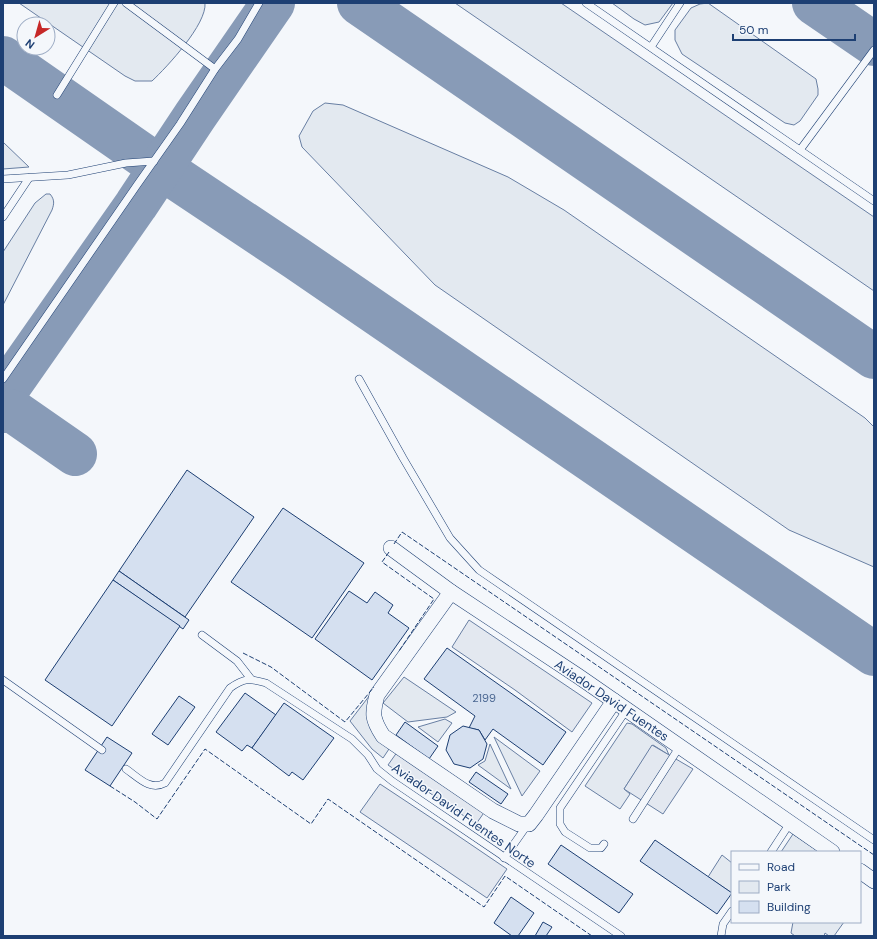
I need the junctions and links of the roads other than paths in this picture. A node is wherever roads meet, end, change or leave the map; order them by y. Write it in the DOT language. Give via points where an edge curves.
graph roads {
  1 [pos="114,3"];
  2 [pos="126,3"];
  3 [pos="259,3"];
  4 [pos="586,3"];
  5 [pos="680,3"];
  6 [pos="651,47"];
  7 [pos="874,50"];
  8 [pos="215,69"];
  9 [pos="57,95"];
  10 [pos="800,150"];
  11 [pos="154,161"];
  12 [pos="29,178"];
  13 [pos="3,179"];
  14 [pos="874,201"];
  15 [pos="3,217"];
  16 [pos="3,379"];
  17 [pos="359,379"];
  18 [pos="391,548"];
  19 [pos="451,592"];
  20 [pos="202,635"];
  21 [pos="251,679"];
  22 [pos="3,680"];
  23 [pos="614,701"];
  24 [pos="627,710"];
  25 [pos="680,746"];
  26 [pos="102,750"];
  27 [pos="126,769"];
  28 [pos="633,818"];
  29 [pos="510,820"];
  30 [pos="790,823"];
  31 [pos="529,824"];
  32 [pos="874,840"];
  33 [pos="604,844"];
  34 [pos="512,846"];
  35 [pos="773,851"];
  36 [pos="831,851"];
  37 [pos="504,858"];
  38 [pos="861,872"];
  39 [pos="874,881"];
  40 [pos="731,912"];
  41 [pos="621,936"];
  42 [pos="721,936"];
  1 -- 9 [label="lane"];
  2 -- 8 [label="lane"];
  3 -- 8 [label="lane" via="238,39"];
  4 -- 6 [label="lane"];
  5 -- 6 [label="lane"];
  6 -- 10 [label="lane"];
  7 -- 10 [label="lane"];
  8 -- 11 [label="lane"];
  10 -- 14 [label="lane"];
  11 -- 12 [label="lane" via="126,163 68,175"];
  11 -- 16 [label="lane"];
  12 -- 13 [label="lane"];
  12 -- 15 [label="lane"];
  17 -- 32 [label="lane" via="450,538 479,570"];
  18 -- 19 [label="street, Aviador David Fuentes"];
  19 -- 23 [label="street, Aviador David Fuentes"];
  19 -- 29 [label="street" via="377,695 374,720 391,742"];
  20 -- 21 [label="lane" via="237,661"];
  21 -- 27 [label="lane" via="230,688 165,783 152,786"];
  21 -- 37 [label="lane, Aviador David Fuentes Norte" via="266,683 352,738 384,776"];
  22 -- 26 [label="lane"];
  23 -- 24 [label="street, Aviador David Fuentes"];
  23 -- 31 [label="street"];
  24 -- 25 [label="street, Aviador David Fuentes"];
  24 -- 33 [label="lane" via="560,808 560,824 566,832 590,848 601,848"];
  25 -- 28 [label="lane"];
  25 -- 30 [label="street, Aviador David Fuentes"];
  29 -- 31 [label="street" via="519,824"];
  29 -- 34 [label="lane" via="516,834"];
  30 -- 35 [label="lane"];
  30 -- 36 [label="street, Aviador David Fuentes"];
  31 -- 34 [label="lane"];
  34 -- 37 [label="lane"];
  37 -- 41 [label="lane, Aviador David Fuentes Norte"];
  38 -- 39 [label="street"];
  40 -- 42 [label="lane" via="723,924"];
}
